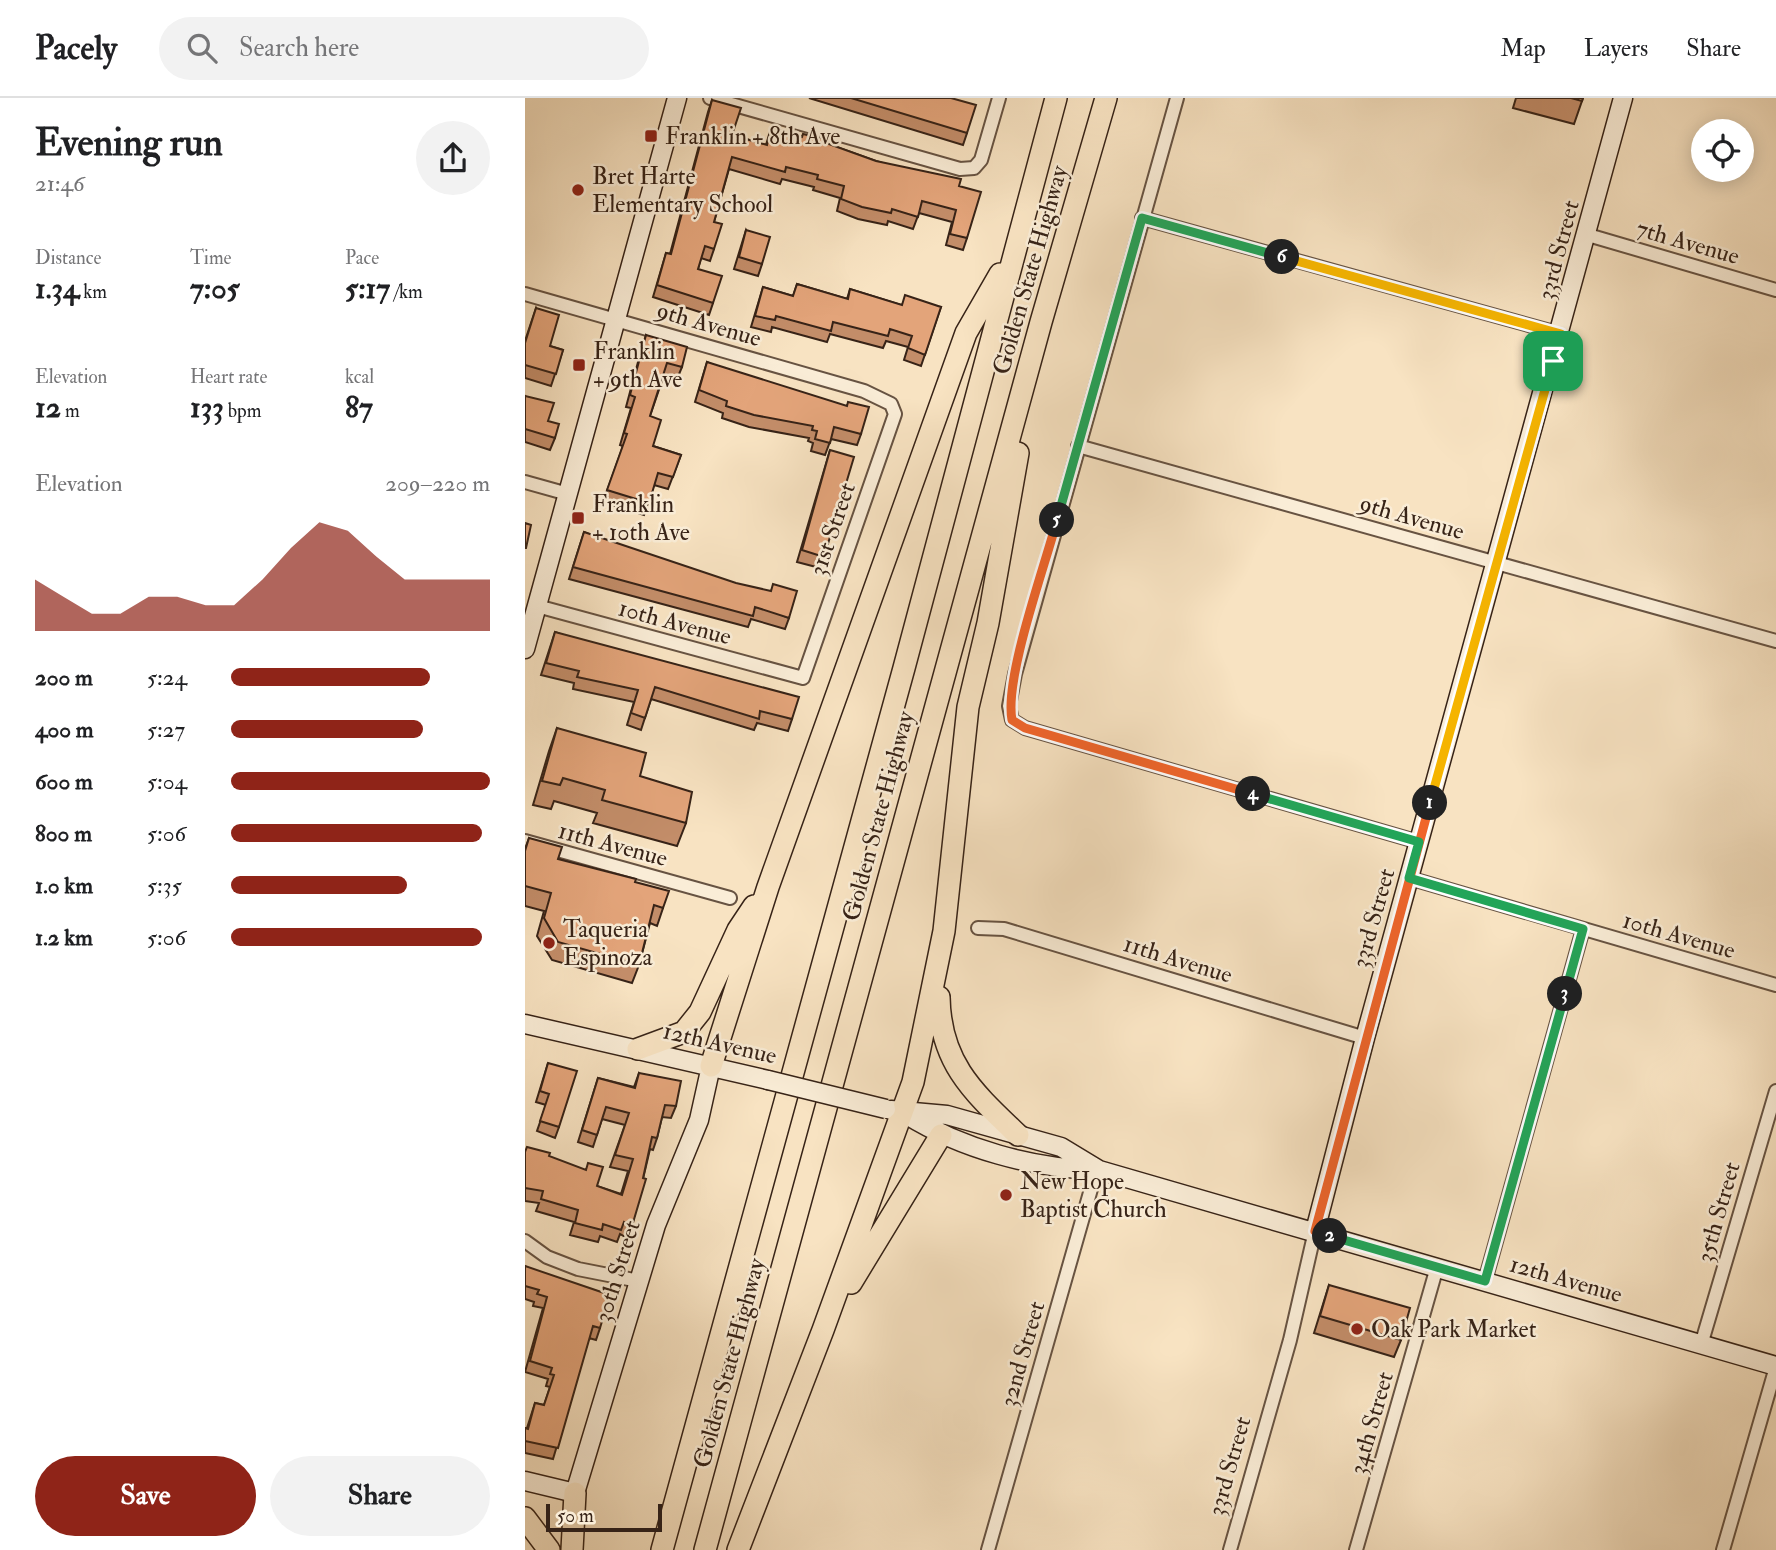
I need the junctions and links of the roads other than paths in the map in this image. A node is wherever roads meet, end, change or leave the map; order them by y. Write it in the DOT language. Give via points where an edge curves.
graph roads {
  1 [pos="677,98"];
  2 [pos="710,98"];
  3 [pos="999,98"];
  4 [pos="1056,98"];
  5 [pos="1106,98"];
  6 [pos="1177,98"];
  7 [pos="1623,98"];
  8 [pos="1142,218"];
  9 [pos="1588,235"];
  10 [pos="1013,251"];
  11 [pos="1776,290"];
  12 [pos="525,294"];
  13 [pos="616,319"];
  14 [pos="1041,322"];
  15 [pos="1561,334"];
  16 [pos="881,398"];
  17 [pos="1078,446"];
  18 [pos="525,482"];
  19 [pos="568,494"];
  20 [pos="1496,563"];
  21 [pos="537,607"];
  22 [pos="1776,641"];
  23 [pos="525,649"];
  24 [pos="803,678"];
  25 [pos="525,841"];
  26 [pos="1419,842"];
  27 [pos="1409,878"];
  28 [pos="768,887"];
  29 [pos="730,898"];
  30 [pos="978,928"];
  31 [pos="1583,929"];
  32 [pos="938,972"];
  33 [pos="1776,985"];
  34 [pos="525,1024"];
  35 [pos="1365,1038"];
  36 [pos="638,1049"];
  37 [pos="711,1066"];
  38 [pos="1776,1091"];
  39 [pos="895,1111"];
  40 [pos="941,1135"];
  41 [pos="1018,1135"];
  42 [pos="1100,1170"];
  43 [pos="1315,1231"];
  44 [pos="525,1241"];
  45 [pos="1437,1267"];
  46 [pos="639,1281"];
  47 [pos="1485,1281"];
  48 [pos="823,1330"];
  49 [pos="1701,1345"];
  50 [pos="1776,1366"];
  51 [pos="525,1481"];
  52 [pos="575,1493"];
  53 [pos="525,1518"];
  54 [pos="549,1550"];
  55 [pos="572,1550"];
  56 [pos="662,1550"];
  57 [pos="705,1550"];
  58 [pos="738,1550"];
  59 [pos="988,1550"];
  60 [pos="1230,1550"];
  61 [pos="1356,1550"];
  62 [pos="1723,1550"];
  1 -- 13 [label="main road"];
  2 -- 3 [label="street" via="960,169 974,168 981,160"];
  4 -- 10 [label="highway, Golden State Highway"];
  5 -- 14 [label="highway, Golden State Highway"];
  6 -- 8 [label="street"];
  7 -- 9 [label="main road, 33rd Street"];
  8 -- 15 [label="street"];
  8 -- 17 [label="street"];
  9 -- 11 [label="street, 7th Avenue"];
  9 -- 15 [label="main road, 33rd Street"];
  10 -- 28 [label="highway" via="966,333"];
  10 -- 56 [label="highway, Golden State Highway" via="904,668"];
  12 -- 13 [label="street, 9th Avenue"];
  13 -- 16 [label="street, 9th Avenue"];
  13 -- 19 [label="main road"];
  14 -- 32 [label="highway" via="988,623 968,707"];
  14 -- 57 [label="highway, Golden State Highway"];
  15 -- 20 [label="main road, 33rd Street"];
  16 -- 24 [label="street, 31st Street" via="891,404 895,414"];
  17 -- 20 [label="street, 9th Avenue"];
  17 -- 26 [label="street" via="1015,674 1009,706 1012,720 1025,728"];
  18 -- 19 [label="street"];
  19 -- 21 [label="main road"];
  20 -- 22 [label="street, 9th Avenue"];
  20 -- 26 [label="main road, 33rd Street"];
  21 -- 23 [label="main road"];
  21 -- 24 [label="street, 10th Avenue"];
  25 -- 29 [label="street, 11th Avenue"];
  26 -- 27 [label="main road, 33rd Street"];
  27 -- 31 [label="street, 10th Avenue"];
  27 -- 35 [label="main road, 33rd Street"];
  28 -- 36 [label="highway" via="738,930 700,1012 684,1032"];
  28 -- 37 [label="highway"];
  30 -- 35 [label="street, 11th Avenue" via="1004,929"];
  31 -- 33 [label="street, 10th Avenue"];
  31 -- 47 [label="street"];
  32 -- 39 [label="highway" via="913,1082"];
  32 -- 41 [label="highway" via="939,1012 951,1058 976,1095"];
  34 -- 36 [label="main road, 12th Avenue"];
  35 -- 43 [label="main road, 33rd Street"];
  36 -- 37 [label="main road, 12th Avenue"];
  37 -- 39 [label="main road, 12th Avenue, bridge"];
  37 -- 46 [label="main road, 30th Street" via="699,1120 656,1225"];
  38 -- 49 [label="street, 35th Street"];
  39 -- 40 [label="main road, 12th Avenue"];
  39 -- 41 [label="main road, 12th Avenue" via="947,1115"];
  39 -- 48 [label="highway"];
  40 -- 42 [label="main road, 12th Avenue" via="1058,1169"];
  40 -- 48 [label="highway"];
  41 -- 42 [label="main road, 12th Avenue" via="1061,1147"];
  42 -- 43 [label="main road, 12th Avenue"];
  42 -- 59 [label="street, 32nd Street"];
  43 -- 45 [label="main road, 12th Avenue"];
  43 -- 60 [label="street, 33rd Street" via="1290,1340"];
  44 -- 46 [label="street" via="547,1257 578,1269"];
  45 -- 47 [label="main road, 12th Avenue"];
  45 -- 61 [label="street, 34th Street"];
  46 -- 52 [label="main road, 30th Street"];
  47 -- 49 [label="main road, 12th Avenue"];
  48 -- 58 [label="highway"];
  49 -- 50 [label="main road, 12th Avenue"];
  50 -- 62 [label="street"];
  51 -- 52 [label="main road"];
  52 -- 55 [label="highway"];
  53 -- 54 [label="highway"];
}
